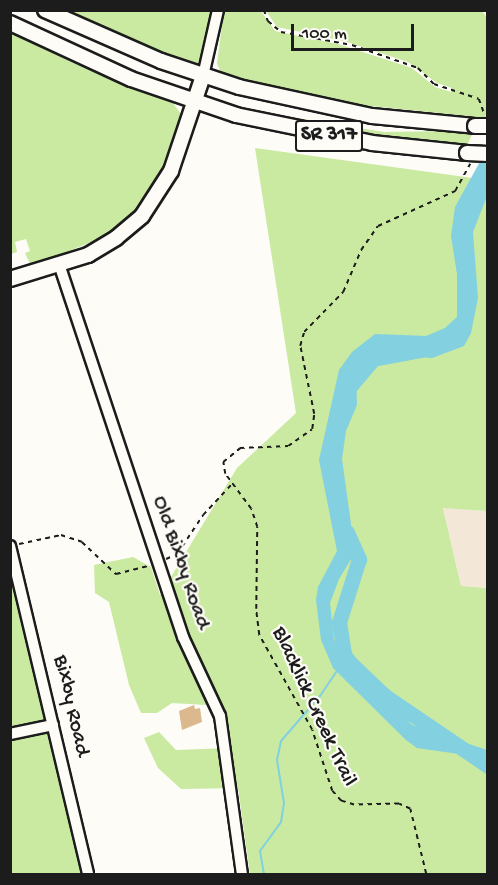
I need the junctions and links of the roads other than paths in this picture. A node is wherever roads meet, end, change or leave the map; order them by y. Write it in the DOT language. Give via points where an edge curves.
graph roads {
  1 [pos="45,10"];
  2 [pos="218,10"];
  3 [pos="10,23"];
  4 [pos="203,76"];
  5 [pos="194,102"];
  6 [pos="482,123"];
  7 [pos="488,154"];
  8 [pos="60,267"];
  9 [pos="10,279"];
  10 [pos="10,546"];
  11 [pos="53,725"];
  12 [pos="10,734"];
  13 [pos="88,874"];
  14 [pos="242,874"];
  1 -- 4 [label="main road, SR 317"];
  2 -- 4 [label="street"];
  3 -- 5 [label="main road, SR 317" via="94,64"];
  4 -- 5 [label="main road"];
  4 -- 6 [label="main road, SR 317" via="323,107"];
  5 -- 7 [label="main road, SR 317, bridge" via="325,135 469,157"];
  5 -- 8 [label="main road" via="171,171 149,207 116,238"];
  8 -- 9 [label="main road"];
  8 -- 14 [label="street, Old Bixby Road" via="183,637 220,716"];
  10 -- 11 [label="street, Bixby Road"];
  11 -- 12 [label="street"];
  11 -- 13 [label="street, Bixby Road"];
}
